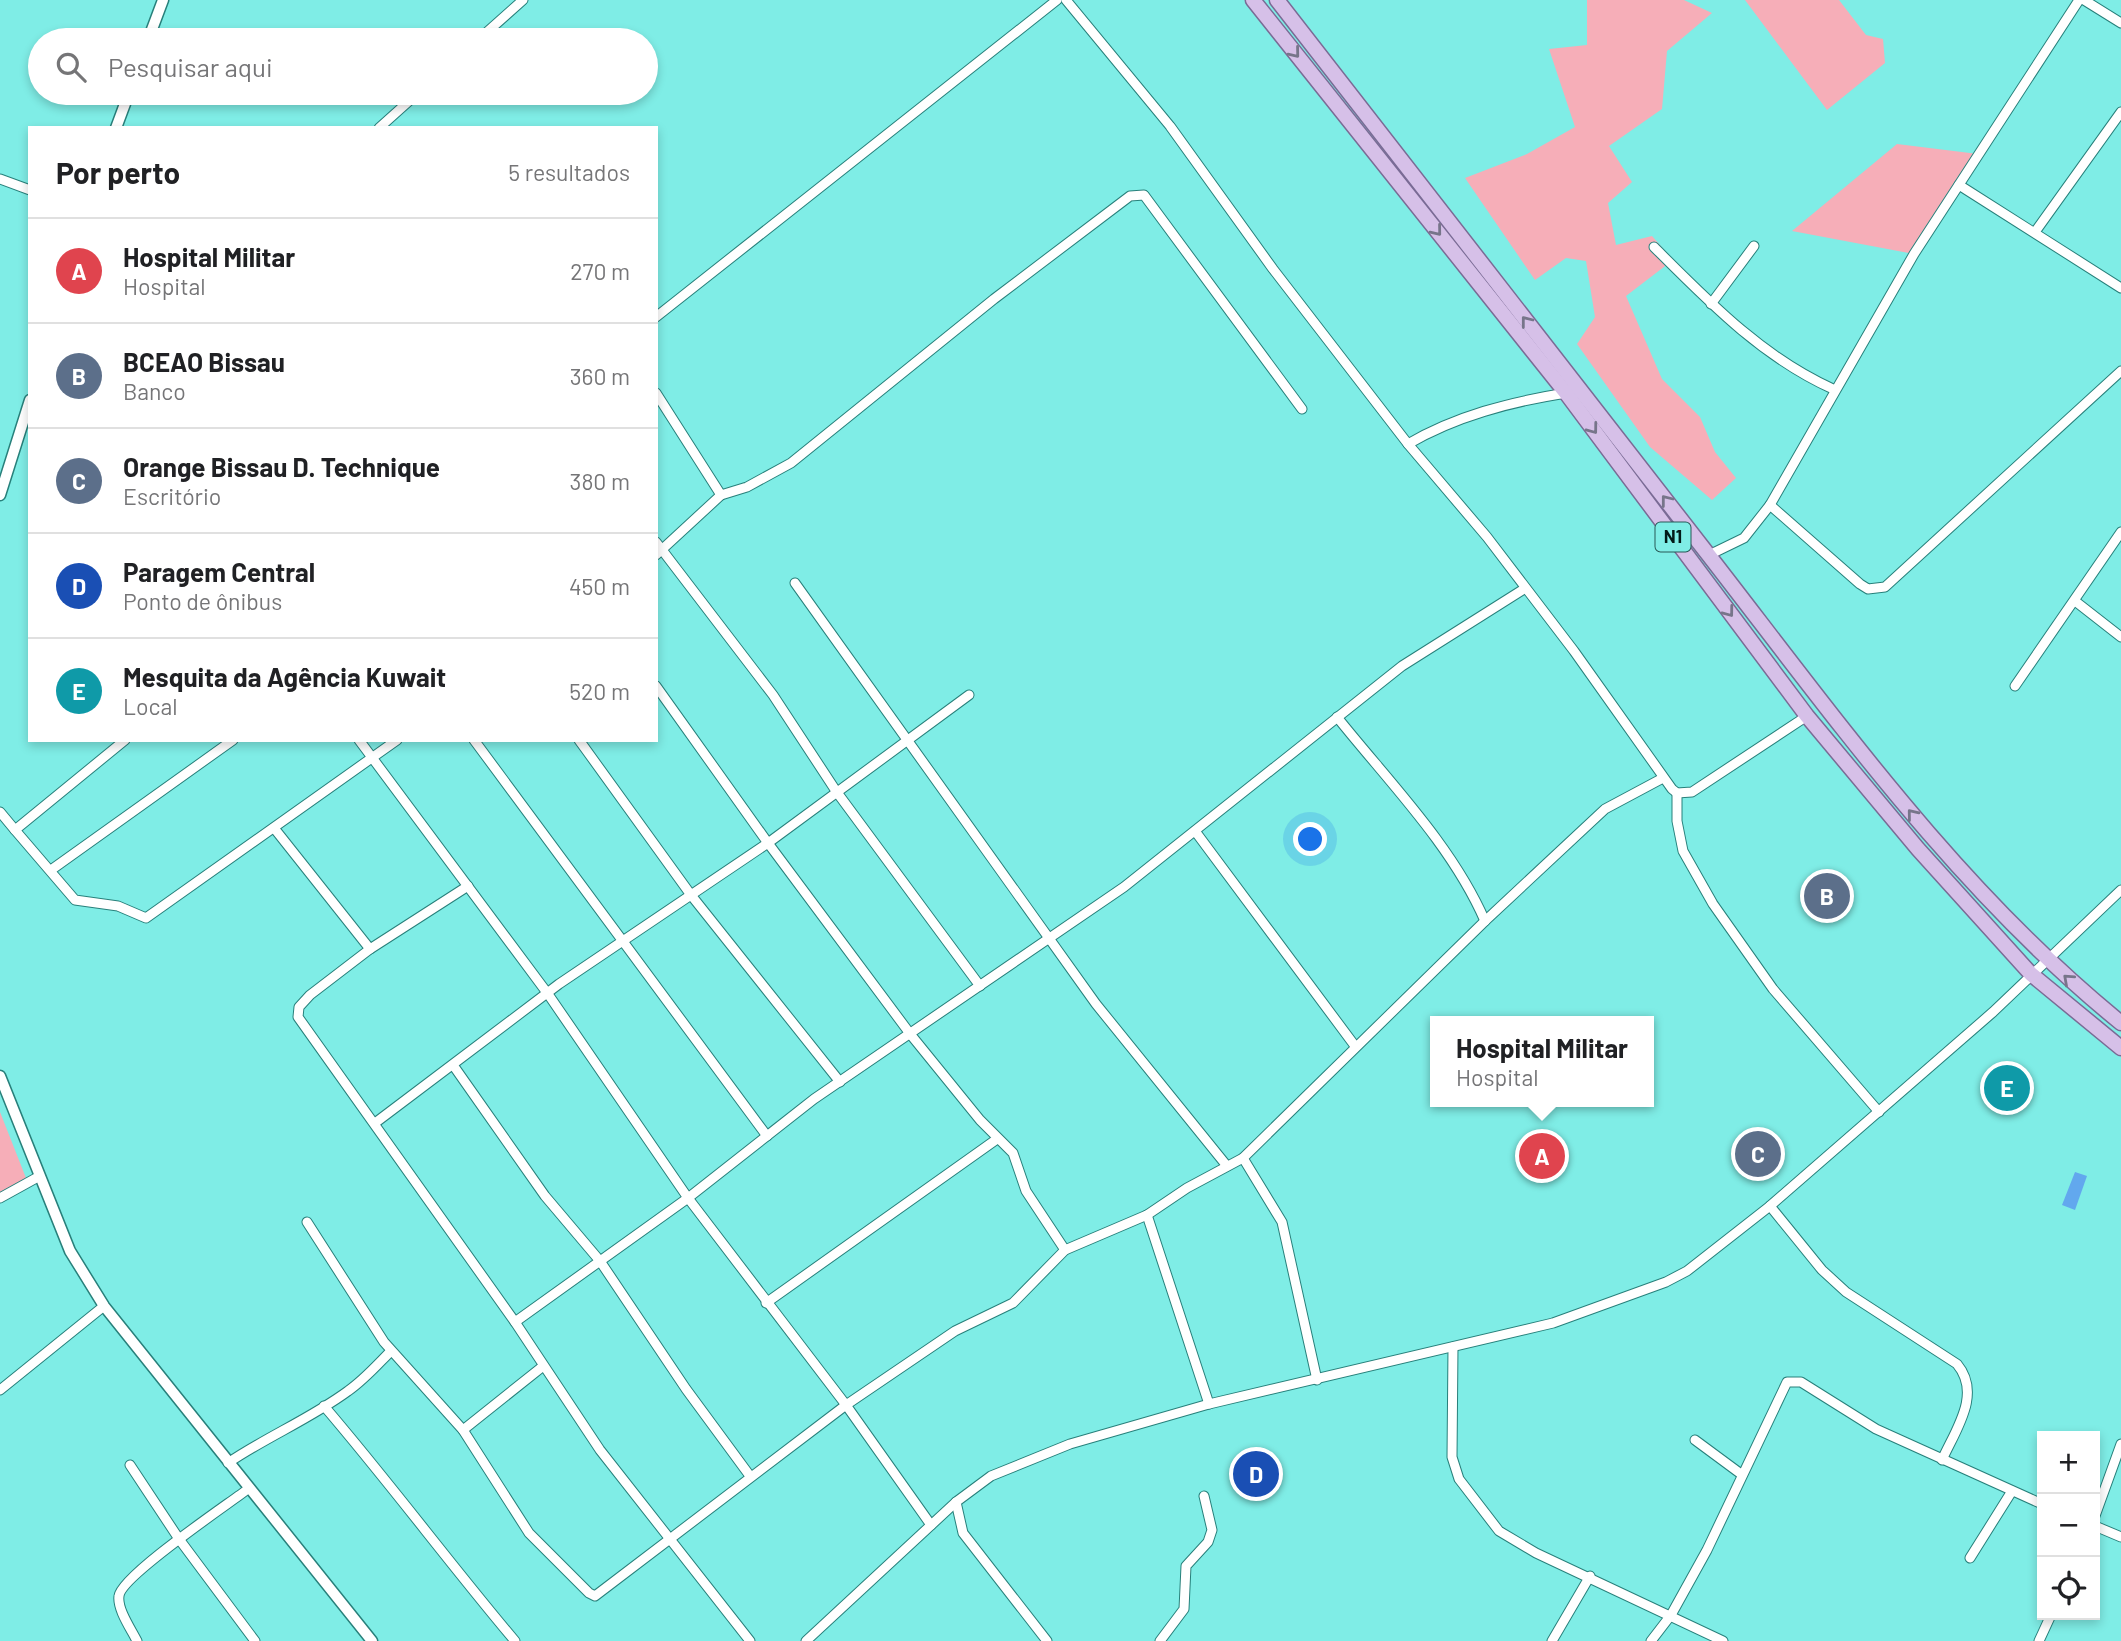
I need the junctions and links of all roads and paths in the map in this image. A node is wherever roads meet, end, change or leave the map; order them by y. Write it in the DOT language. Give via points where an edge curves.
graph roads {
  1 [pos="163,0"];
  2 [pos="523,0"];
  3 [pos="1057,0"];
  4 [pos="1066,0"];
  5 [pos="1253,0"];
  6 [pos="1277,0"];
  7 [pos="2082,0"];
  8 [pos="2121,23"];
  9 [pos="152,28"];
  10 [pos="492,28"];
  11 [pos="125,105"];
  12 [pos="405,105"];
  13 [pos="2121,112"];
  14 [pos="117,126"];
  15 [pos="381,126"];
  16 [pos="0,179"];
  17 [pos="1959,185"];
  18 [pos="28,189"];
  19 [pos="2035,232"];
  20 [pos="1754,246"];
  21 [pos="1654,247"];
  22 [pos="2121,288"];
  23 [pos="1711,304"];
  24 [pos="658,315"];
  25 [pos="2121,371"];
  26 [pos="1833,389"];
  27 [pos="1566,393"];
  28 [pos="658,396"];
  29 [pos="28,406"];
  30 [pos="1302,409"];
  31 [pos="1408,444"];
  32 [pos="0,495"];
  33 [pos="721,495"];
  34 [pos="1770,505"];
  35 [pos="2121,532"];
  36 [pos="659,553"];
  37 [pos="1709,555"];
  38 [pos="795,583"];
  39 [pos="1524,589"];
  40 [pos="2075,601"];
  41 [pos="2121,637"];
  42 [pos="2015,686"];
  43 [pos="658,689"];
  44 [pos="969,695"];
  45 [pos="1807,716"];
  46 [pos="1337,717"];
  47 [pos="909,739"];
  48 [pos="123,742"];
  49 [pos="230,742"];
  50 [pos="360,742"];
  51 [pos="394,742"];
  52 [pos="476,742"];
  53 [pos="580,742"];
  54 [pos="370,759"];
  55 [pos="1663,778"];
  56 [pos="836,791"];
  57 [pos="1677,793"];
  58 [pos="0,812"];
  59 [pos="274,828"];
  60 [pos="15,830"];
  61 [pos="1195,831"];
  62 [pos="768,843"];
  63 [pos="51,870"];
  64 [pos="468,886"];
  65 [pos="2121,890"];
  66 [pos="691,895"];
  67 [pos="1485,921"];
  68 [pos="1049,938"];
  69 [pos="624,940"];
  70 [pos="370,949"];
  71 [pos="2047,960"];
  72 [pos="2031,974"];
  73 [pos="980,986"];
  74 [pos="548,994"];
  75 [pos="2121,1023"];
  76 [pos="911,1035"];
  77 [pos="1355,1046"];
  78 [pos="2121,1048"];
  79 [pos="453,1065"];
  80 [pos="0,1076"];
  81 [pos="840,1082"];
  82 [pos="1879,1112"];
  83 [pos="375,1123"];
  84 [pos="767,1136"];
  85 [pos="997,1139"];
  86 [pos="1243,1158"];
  87 [pos="1227,1166"];
  88 [pos="38,1177"];
  89 [pos="0,1198"];
  90 [pos="688,1198"];
  91 [pos="1770,1206"];
  92 [pos="1147,1215"];
  93 [pos="307,1222"];
  94 [pos="1065,1250"];
  95 [pos="600,1261"];
  96 [pos="766,1303"];
  97 [pos="104,1306"];
  98 [pos="515,1322"];
  99 [pos="1453,1347"];
  100 [pos="391,1351"];
  101 [pos="542,1367"];
  102 [pos="1317,1380"];
  103 [pos="0,1390"];
  104 [pos="1209,1404"];
  105 [pos="846,1405"];
  106 [pos="324,1406"];
  107 [pos="463,1430"];
  108 [pos="1695,1440"];
  109 [pos="2121,1444"];
  110 [pos="1942,1460"];
  111 [pos="228,1463"];
  112 [pos="130,1465"];
  113 [pos="1741,1474"];
  114 [pos="750,1476"];
  115 [pos="248,1489"];
  116 [pos="2012,1491"];
  117 [pos="1204,1496"];
  118 [pos="956,1502"];
  119 [pos="2037,1502"];
  120 [pos="2100,1502"];
  121 [pos="931,1525"];
  122 [pos="2100,1528"];
  123 [pos="671,1536"];
  124 [pos="2121,1537"];
  125 [pos="180,1539"];
  126 [pos="1970,1558"];
  127 [pos="1590,1576"];
  128 [pos="1671,1615"];
  129 [pos="2049,1620"];
  130 [pos="137,1641"];
  131 [pos="255,1641"];
  132 [pos="372,1641"];
  133 [pos="515,1641"];
  134 [pos="750,1641"];
  135 [pos="806,1641"];
  136 [pos="1047,1641"];
  137 [pos="1160,1641"];
  138 [pos="1552,1641"];
  139 [pos="1651,1641"];
  140 [pos="1723,1641"];
  141 [pos="2039,1641"];
  1 -- 9 [label="street"];
  2 -- 10 [label="street"];
  3 -- 24 [label="street"];
  4 -- 31 [label="street" via="1170,127"];
  5 -- 27 [label="main road, N1, one-way"];
  37 -- 6 [label="main road, N1, one-way"];
  7 -- 8 [label="street"];
  7 -- 17 [label="street"];
  11 -- 14 [label="street"];
  12 -- 15 [label="street"];
  13 -- 19 [label="street"];
  16 -- 18 [label="street"];
  17 -- 19 [label="street"];
  17 -- 26 [label="street"];
  19 -- 22 [label="street"];
  20 -- 23 [label="street"];
  21 -- 23 [label="street"];
  23 -- 26 [label="street" via="1778,359"];
  25 -- 34 [label="street" via="1885,587 1868,589 1860,584"];
  26 -- 34 [label="street"];
  27 -- 31 [label="street" via="1480,412"];
  27 -- 45 [label="main road, N1, one-way"];
  28 -- 33 [label="street"];
  29 -- 32 [label="street"];
  30 -- 33 [label="street" via="1144,195 1130,196 791,463 747,487"];
  31 -- 39 [label="street" via="1487,537"];
  33 -- 36 [label="street"];
  34 -- 37 [label="street" via="1744,538"];
  35 -- 40 [label="street"];
  36 -- 56 [label="street" via="766,686"];
  71 -- 37 [label="main road, N1, one-way" via="1930,837"];
  38 -- 47 [label="street"];
  39 -- 46 [label="street" via="1402,666"];
  39 -- 55 [label="street" via="1574,651"];
  40 -- 41 [label="street"];
  40 -- 42 [label="street"];
  43 -- 62 [label="street"];
  44 -- 47 [label="street"];
  45 -- 57 [label="street" via="1702,787"];
  45 -- 72 [label="main road, N1"];
  46 -- 61 [label="street"];
  46 -- 67 [label="street" via="1418,817 1473,894"];
  47 -- 56 [label="street"];
  47 -- 68 [label="street"];
  48 -- 60 [label="street"];
  49 -- 63 [label="street"];
  50 -- 54 [label="street"];
  51 -- 54 [label="street"];
  52 -- 69 [label="street"];
  53 -- 66 [label="street"];
  54 -- 59 [label="street"];
  54 -- 64 [label="street"];
  55 -- 57 [label="street"];
  55 -- 67 [label="street" via="1605,809"];
  56 -- 62 [label="street"];
  56 -- 73 [label="street"];
  57 -- 82 [label="street" via="1683,851 1713,904 1773,989"];
  58 -- 60 [label="street"];
  59 -- 63 [label="street" via="146,918 118,906 79,902"];
  59 -- 70 [label="street"];
  60 -- 63 [label="street"];
  61 -- 68 [label="street"];
  61 -- 77 [label="street"];
  62 -- 66 [label="street"];
  62 -- 76 [label="street"];
  64 -- 70 [label="street"];
  64 -- 74 [label="street"];
  65 -- 71 [label="street"];
  66 -- 69 [label="street"];
  66 -- 81 [label="street"];
  67 -- 77 [label="street"];
  68 -- 73 [label="street"];
  68 -- 87 [label="street" via="1130,1048"];
  69 -- 74 [label="street"];
  69 -- 84 [label="street"];
  70 -- 83 [label="street" via="310,995 297,1012 303,1027"];
  71 -- 72 [label="street"];
  75 -- 71 [label="main road, N1, one-way"];
  72 -- 78 [label="main road, N1"];
  72 -- 82 [label="street"];
  73 -- 76 [label="street"];
  74 -- 79 [label="street"];
  74 -- 90 [label="street"];
  76 -- 81 [label="street"];
  76 -- 85 [label="street"];
  77 -- 86 [label="street"];
  79 -- 83 [label="street"];
  79 -- 95 [label="street" via="545,1196"];
  80 -- 88 [label="street"];
  81 -- 84 [label="street"];
  82 -- 91 [label="street"];
  83 -- 98 [label="street"];
  84 -- 90 [label="street"];
  85 -- 94 [label="street" via="1018,1161 1026,1191"];
  85 -- 96 [label="street"];
  86 -- 87 [label="street"];
  86 -- 102 [label="street" via="1282,1222"];
  87 -- 92 [label="street"];
  88 -- 89 [label="street"];
  88 -- 97 [label="street" via="70,1251"];
  90 -- 95 [label="street"];
  90 -- 96 [label="street"];
  91 -- 99 [label="street" via="1703,1261 1666,1282 1553,1323"];
  91 -- 110 [label="street" via="1846,1292 1965,1373 1969,1383 1966,1406"];
  92 -- 94 [label="street"];
  92 -- 104 [label="street"];
  93 -- 100 [label="street"];
  94 -- 105 [label="street" via="1013,1303 955,1331"];
  95 -- 98 [label="street"];
  95 -- 114 [label="street"];
  96 -- 105 [label="street"];
  97 -- 103 [label="street"];
  97 -- 111 [label="street"];
  98 -- 101 [label="street"];
  99 -- 102 [label="street"];
  99 -- 127 [label="street" via="1451,1445 1459,1479 1499,1531"];
  100 -- 106 [label="street" via="363,1380"];
  100 -- 107 [label="street"];
  101 -- 107 [label="street"];
  101 -- 123 [label="street" via="600,1451"];
  102 -- 104 [label="street"];
  104 -- 118 [label="street" via="1070,1444 991,1476"];
  105 -- 114 [label="street"];
  105 -- 121 [label="street"];
  106 -- 111 [label="street"];
  106 -- 133 [label="street"];
  107 -- 123 [label="street" via="529,1534 589,1593 604,1591"];
  108 -- 113 [label="street"];
  109 -- 120 [label="street"];
  110 -- 113 [label="street" via="1876,1429 1793,1380 1782,1390"];
  110 -- 116 [label="street"];
  111 -- 115 [label="street"];
  112 -- 125 [label="street"];
  113 -- 128 [label="street"];
  114 -- 123 [label="street"];
  115 -- 125 [label="street"];
  115 -- 132 [label="street"];
  116 -- 119 [label="street"];
  116 -- 126 [label="street"];
  117 -- 137 [label="street" via="1212,1531 1186,1566 1184,1609"];
  118 -- 121 [label="street"];
  118 -- 136 [label="street" via="963,1533"];
  121 -- 135 [label="street"];
  122 -- 124 [label="street"];
  123 -- 134 [label="street"];
  125 -- 130 [label="street" via="120,1591 119,1602"];
  125 -- 131 [label="street"];
  127 -- 128 [label="street"];
  127 -- 138 [label="street"];
  128 -- 139 [label="street"];
  128 -- 140 [label="street"];
  129 -- 141 [label="street"];
}
